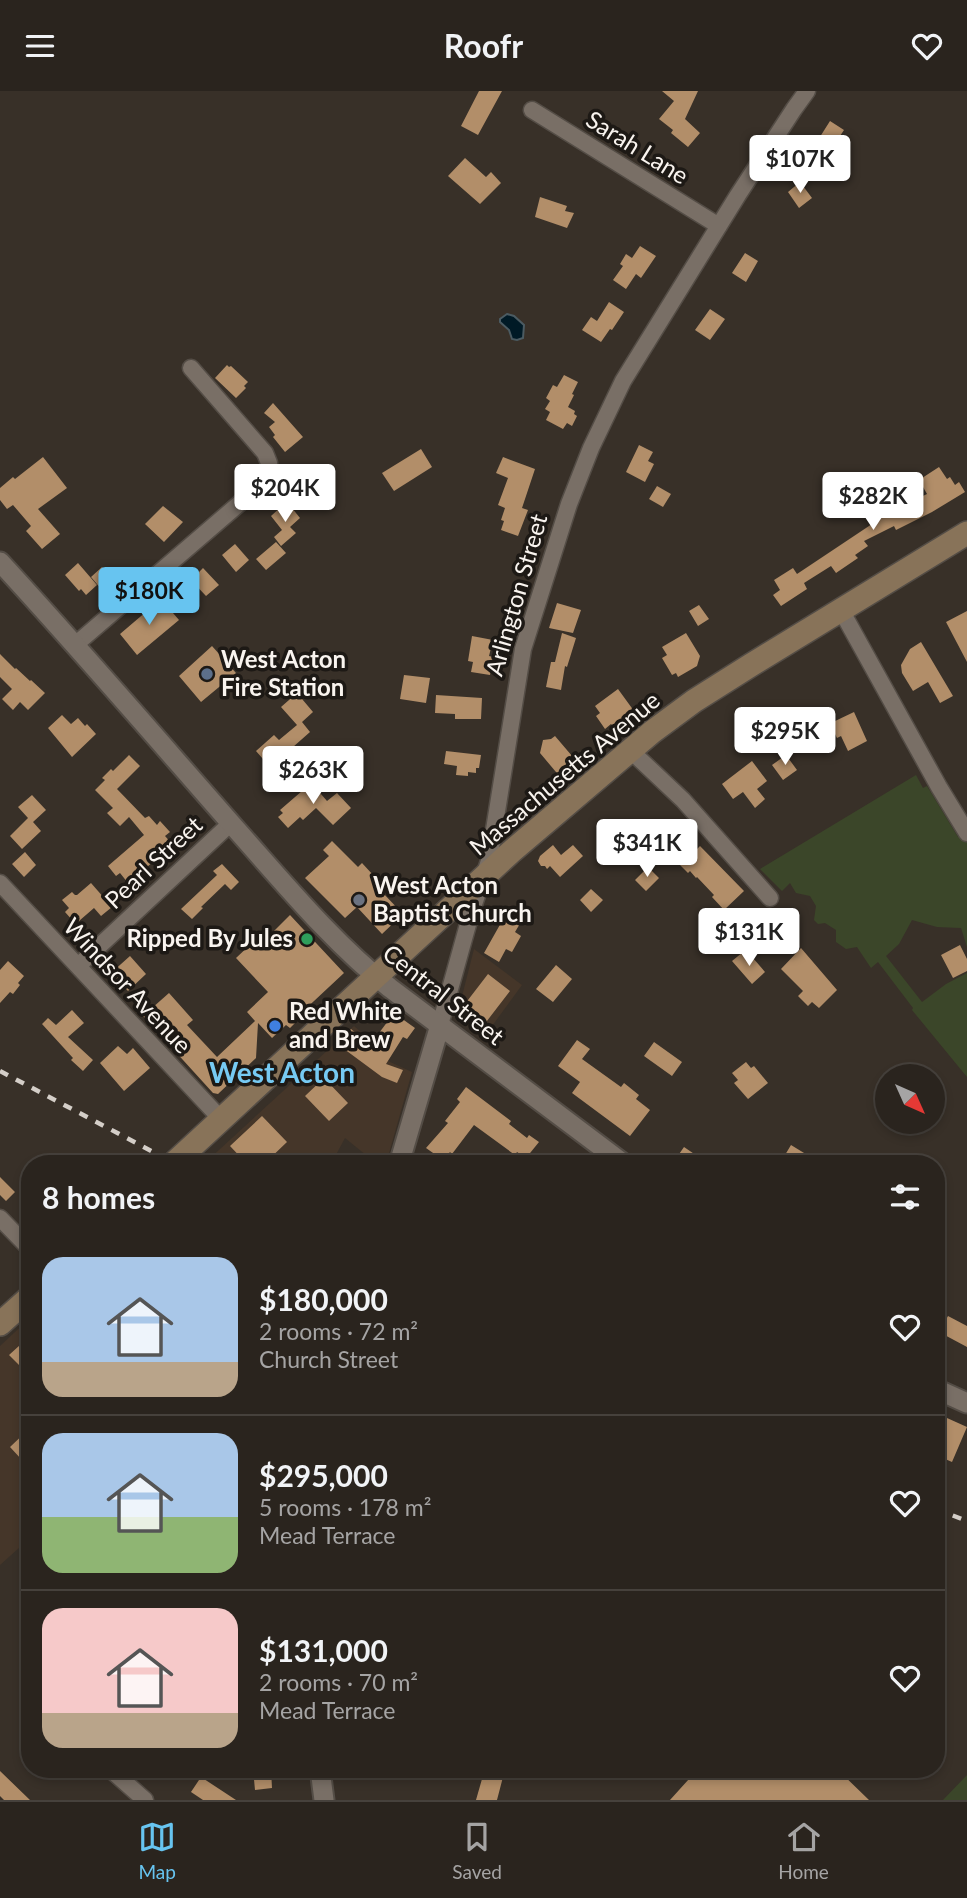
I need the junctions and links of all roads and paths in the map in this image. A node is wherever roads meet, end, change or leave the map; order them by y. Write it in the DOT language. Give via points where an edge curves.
graph roads {
  1 [pos="807,91"];
  2 [pos="532,110"];
  3 [pos="719,226"];
  4 [pos="191,368"];
  5 [pos="967,533"];
  6 [pos="0,562"];
  7 [pos="841,610"];
  8 [pos="75,645"];
  9 [pos="631,750"];
  10 [pos="231,823"];
  11 [pos="967,834"];
  12 [pos="484,876"];
  13 [pos="0,883"];
  14 [pos="770,898"];
  15 [pos="78,966"];
  16 [pos="376,976"];
  17 [pos="440,1025"];
  18 [pos="221,1119"];
  19 [pos="183,1155"];
  20 [pos="402,1155"];
  21 [pos="612,1155"];
  22 [pos="0,1218"];
  23 [pos="21,1240"];
  24 [pos="21,1305"];
  25 [pos="0,1324"];
  26 [pos="945,1393"];
  27 [pos="967,1403"];
  28 [pos="120,1778"];
  29 [pos="321,1778"];
  30 [pos="145,1800"];
  31 [pos="324,1800"];
  1 -- 3 [label="street, Arlington Street"];
  2 -- 3 [label="street, Sarah Lane"];
  3 -- 12 [label="street, Arlington Street" via="623,381 569,504 523,649"];
  4 -- 8 [label="street" via="265,453 269,463 266,474 240,503"];
  5 -- 7 [label="main road, Massachusetts Avenue"];
  6 -- 8 [label="street, Central Street"];
  7 -- 9 [label="main road, Massachusetts Avenue" via="694,702"];
  7 -- 11 [label="street"];
  8 -- 10 [label="street, Central Street"];
  9 -- 12 [label="main road, Massachusetts Avenue"];
  9 -- 14 [label="street"];
  10 -- 15 [label="street, Pearl Street"];
  10 -- 16 [label="street, Central Street" via="317,919"];
  12 -- 16 [label="main road, Massachusetts Avenue"];
  12 -- 17 [label="street, Arlington Street"];
  13 -- 15 [label="street, Windsor Avenue"];
  15 -- 18 [label="street, Windsor Avenue"];
  16 -- 17 [label="street, Central Street"];
  16 -- 18 [label="main road, Massachusetts Avenue"];
  17 -- 20 [label="street, Arlington Street"];
  17 -- 21 [label="street, Central Street"];
  18 -- 19 [label="main road, Massachusetts Avenue"];
  22 -- 23 [label="street"];
  24 -- 25 [label="main road"];
  26 -- 27 [label="street"];
  28 -- 30 [label="street"];
  29 -- 31 [label="street"];
}
